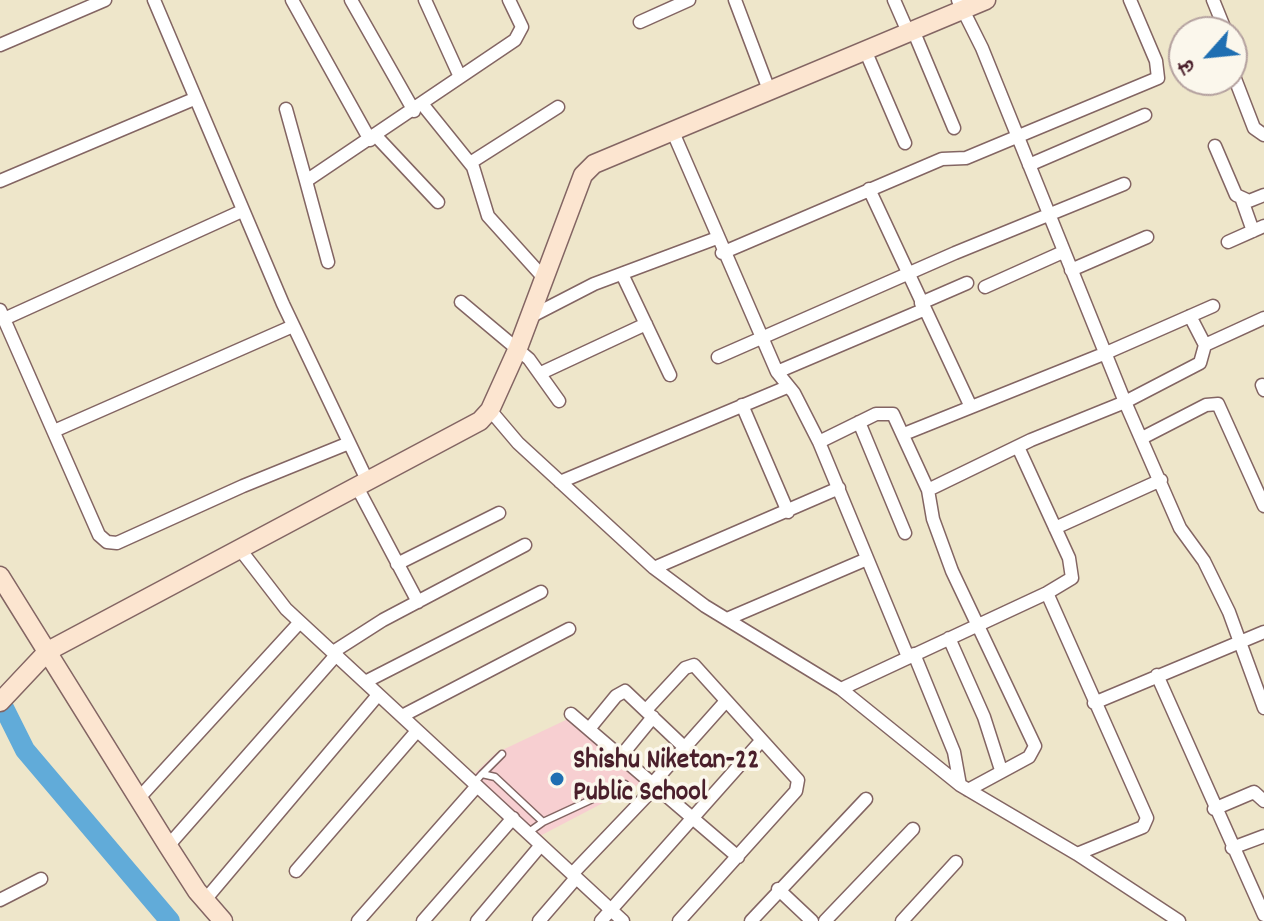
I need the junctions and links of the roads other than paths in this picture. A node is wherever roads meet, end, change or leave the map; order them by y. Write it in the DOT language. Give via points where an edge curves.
graph roads {
  1 [pos="105,0"];
  2 [pos="154,0"];
  3 [pos="292,0"];
  4 [pos="351,0"];
  5 [pos="425,0"];
  6 [pos="509,0"];
  7 [pos="689,0"];
  8 [pos="735,0"];
  9 [pos="894,0"];
  10 [pos="986,0"];
  11 [pos="1130,0"];
  12 [pos="961,5"];
  13 [pos="640,22"];
  14 [pos="910,31"];
  15 [pos="0,45"];
  16 [pos="865,50"];
  17 [pos="460,77"];
  18 [pos="769,90"];
  19 [pos="1242,96"];
  20 [pos="194,99"];
  21 [pos="558,107"];
  22 [pos="419,108"];
  23 [pos="286,109"];
  24 [pos="1145,115"];
  25 [pos="954,128"];
  26 [pos="672,130"];
  27 [pos="1264,135"];
  28 [pos="1018,136"];
  29 [pos="373,138"];
  30 [pos="905,143"];
  31 [pos="1215,146"];
  32 [pos="470,163"];
  33 [pos="1029,165"];
  34 [pos="0,181"];
  35 [pos="306,181"];
  36 [pos="1124,184"];
  37 [pos="869,189"];
  38 [pos="1264,195"];
  39 [pos="1242,200"];
  40 [pos="438,202"];
  41 [pos="242,211"];
  42 [pos="1049,217"];
  43 [pos="1258,228"];
  44 [pos="1147,237"];
  45 [pos="717,238"];
  46 [pos="1228,242"];
  47 [pos="1063,252"];
  48 [pos="722,253"];
  49 [pos="328,262"];
  50 [pos="1071,270"];
  51 [pos="907,273"];
  52 [pos="622,274"];
  53 [pos="543,277"];
  54 [pos="967,283"];
  55 [pos="985,287"];
  56 [pos="461,302"];
  57 [pos="922,306"];
  58 [pos="1213,306"];
  59 [pos="2,315"];
  60 [pos="1190,316"];
  61 [pos="527,318"];
  62 [pos="1264,318"];
  63 [pos="646,324"];
  64 [pos="293,326"];
  65 [pos="762,338"];
  66 [pos="1205,345"];
  67 [pos="518,348"];
  68 [pos="1106,353"];
  69 [pos="718,357"];
  70 [pos="777,372"];
  71 [pos="541,373"];
  72 [pos="670,375"];
  73 [pos="787,387"];
  74 [pos="559,401"];
  75 [pos="1125,402"];
  76 [pos="742,405"];
  77 [pos="970,405"];
  78 [pos="490,410"];
  79 [pos="859,422"];
  80 [pos="54,431"];
  81 [pos="904,434"];
  82 [pos="1142,438"];
  83 [pos="819,442"];
  84 [pos="349,443"];
  85 [pos="1018,447"];
  86 [pos="1161,480"];
  87 [pos="361,482"];
  88 [pos="560,482"];
  89 [pos="839,488"];
  90 [pos="928,490"];
  91 [pos="1262,498"];
  92 [pos="788,512"];
  93 [pos="499,513"];
  94 [pos="1055,528"];
  95 [pos="905,533"];
  96 [pos="525,545"];
  97 [pos="239,548"];
  98 [pos="867,559"];
  99 [pos="397,564"];
  100 [pos="654,568"];
  101 [pos="0,576"];
  102 [pos="541,592"];
  103 [pos="1047,593"];
  104 [pos="418,602"];
  105 [pos="727,619"];
  106 [pos="300,622"];
  107 [pos="979,625"];
  108 [pos="569,629"];
  109 [pos="1264,632"];
  110 [pos="949,638"];
  111 [pos="1239,642"];
  112 [pos="335,653"];
  113 [pos="42,655"];
  114 [pos="911,655"];
  115 [pos="1157,675"];
  116 [pos="365,682"];
  117 [pos="841,689"];
  118 [pos="378,695"];
  119 [pos="726,701"];
  120 [pos="0,702"];
  121 [pos="1094,703"];
  122 [pos="1264,708"];
  123 [pos="649,713"];
  124 [pos="571,714"];
  125 [pos="402,716"];
  126 [pos="589,729"];
  127 [pos="417,731"];
  128 [pos="761,741"];
  129 [pos="684,747"];
  130 [pos="502,754"];
  131 [pos="621,756"];
  132 [pos="1001,770"];
  133 [pos="478,781"];
  134 [pos="625,784"];
  135 [pos="654,784"];
  136 [pos="964,788"];
  137 [pos="139,798"];
  138 [pos="866,799"];
  139 [pos="1264,801"];
  140 [pos="1214,809"];
  141 [pos="513,818"];
  142 [pos="694,818"];
  143 [pos="543,822"];
  144 [pos="913,829"];
  145 [pos="528,833"];
  146 [pos="1264,836"];
  147 [pos="541,845"];
  148 [pos="168,846"];
  149 [pos="1232,848"];
  150 [pos="1077,854"];
  151 [pos="738,857"];
  152 [pos="956,862"];
  153 [pos="296,871"];
  154 [pos="574,876"];
  155 [pos="41,879"];
  156 [pos="778,889"];
  157 [pos="0,900"];
  158 [pos="205,900"];
  159 [pos="611,909"];
  160 [pos="1264,915"];
  161 [pos="223,921"];
  162 [pos="358,921"];
  163 [pos="423,921"];
  164 [pos="477,921"];
  165 [pos="539,921"];
  166 [pos="601,921"];
  167 [pos="623,921"];
  168 [pos="679,921"];
  169 [pos="751,921"];
  170 [pos="812,921"];
  171 [pos="825,921"];
  172 [pos="902,921"];
  173 [pos="1179,921"];
  1 -- 15 [label="street"];
  2 -- 20 [label="street"];
  3 -- 29 [label="street"];
  4 -- 22 [label="street"];
  5 -- 17 [label="street"];
  6 -- 17 [label="street" via="522,32"];
  7 -- 13 [label="street"];
  8 -- 18 [label="street"];
  9 -- 14 [label="street"];
  10 -- 12 [label="street"];
  11 -- 28 [label="street" via="1158,78"];
  12 -- 14 [label="street"];
  12 -- 28 [label="street"];
  14 -- 16 [label="street"];
  14 -- 25 [label="street"];
  16 -- 18 [label="street"];
  16 -- 30 [label="street"];
  17 -- 22 [label="street"];
  18 -- 26 [label="street"];
  19 -- 27 [label="street" via="1254,128"];
  20 -- 34 [label="street"];
  20 -- 41 [label="street"];
  21 -- 32 [label="street"];
  22 -- 29 [label="street"];
  22 -- 32 [label="street"];
  23 -- 35 [label="street"];
  24 -- 33 [label="street"];
  26 -- 45 [label="street"];
  26 -- 53 [label="street" via="588,169"];
  28 -- 33 [label="street"];
  28 -- 37 [label="street"];
  29 -- 35 [label="street"];
  29 -- 40 [label="street"];
  31 -- 39 [label="street"];
  32 -- 53 [label="street" via="488,216"];
  33 -- 42 [label="street"];
  35 -- 49 [label="street"];
  36 -- 42 [label="street"];
  37 -- 48 [label="street"];
  37 -- 51 [label="street"];
  38 -- 39 [label="street"];
  39 -- 43 [label="street"];
  41 -- 59 [label="street"];
  41 -- 64 [label="street"];
  42 -- 47 [label="street"];
  42 -- 51 [label="street"];
  43 -- 46 [label="street"];
  44 -- 50 [label="street"];
  45 -- 48 [label="street"];
  45 -- 52 [label="street"];
  47 -- 50 [label="street"];
  47 -- 55 [label="street"];
  48 -- 65 [label="street"];
  50 -- 68 [label="street"];
  51 -- 57 [label="street"];
  51 -- 65 [label="street"];
  52 -- 61 [label="street"];
  52 -- 63 [label="street"];
  53 -- 61 [label="street"];
  54 -- 57 [label="street"];
  56 -- 67 [label="street"];
  57 -- 70 [label="street"];
  57 -- 77 [label="street"];
  58 -- 60 [label="street"];
  59 -- 80 [label="street"];
  60 -- 66 [label="street"];
  60 -- 68 [label="street"];
  61 -- 67 [label="street"];
  62 -- 66 [label="street"];
  63 -- 71 [label="street"];
  63 -- 72 [label="street"];
  64 -- 80 [label="street"];
  64 -- 84 [label="street"];
  65 -- 69 [label="street"];
  65 -- 70 [label="street"];
  66 -- 75 [label="street" via="1200,363"];
  67 -- 71 [label="street"];
  67 -- 78 [label="street"];
  68 -- 75 [label="street"];
  68 -- 77 [label="street"];
  70 -- 73 [label="street"];
  71 -- 74 [label="street"];
  73 -- 76 [label="street"];
  73 -- 83 [label="street"];
  75 -- 82 [label="street"];
  75 -- 85 [label="street"];
  76 -- 88 [label="street"];
  76 -- 92 [label="street"];
  77 -- 81 [label="street"];
  78 -- 87 [label="street" via="469,429"];
  78 -- 88 [label="street"];
  79 -- 81 [label="street" via="889,412"];
  79 -- 83 [label="street"];
  79 -- 95 [label="street"];
  80 -- 84 [label="street" via="99,535 117,543"];
  81 -- 90 [label="street"];
  82 -- 86 [label="street"];
  82 -- 91 [label="street" via="1215,402"];
  83 -- 89 [label="street"];
  84 -- 87 [label="street"];
  85 -- 90 [label="street"];
  85 -- 94 [label="street"];
  86 -- 94 [label="street"];
  86 -- 111 [label="street" via="1180,528 1217,587"];
  87 -- 97 [label="street"];
  87 -- 99 [label="street"];
  88 -- 100 [label="street"];
  89 -- 92 [label="street"];
  89 -- 98 [label="street"];
  90 -- 107 [label="street" via="945,555"];
  92 -- 100 [label="street"];
  93 -- 99 [label="street"];
  94 -- 103 [label="street" via="1073,573 1068,582"];
  96 -- 104 [label="street"];
  97 -- 106 [label="street"];
  97 -- 113 [label="street"];
  98 -- 105 [label="street"];
  98 -- 114 [label="street"];
  99 -- 104 [label="street"];
  100 -- 105 [label="street"];
  101 -- 113 [label="street"];
  102 -- 116 [label="street"];
  103 -- 107 [label="street"];
  103 -- 121 [label="street"];
  104 -- 112 [label="street"];
  105 -- 117 [label="street"];
  106 -- 112 [label="street"];
  106 -- 137 [label="street"];
  107 -- 110 [label="street"];
  107 -- 132 [label="street" via="1035,746 1029,757"];
  108 -- 125 [label="street"];
  109 -- 111 [label="street"];
  110 -- 114 [label="street"];
  110 -- 132 [label="street"];
  111 -- 115 [label="street"];
  111 -- 122 [label="street"];
  112 -- 116 [label="street"];
  112 -- 148 [label="street"];
  113 -- 120 [label="street"];
  113 -- 137 [label="street"];
  114 -- 117 [label="street"];
  114 -- 136 [label="street" via="954,752"];
  115 -- 121 [label="street"];
  115 -- 140 [label="street"];
  116 -- 118 [label="street"];
  117 -- 136 [label="street"];
  118 -- 125 [label="street"];
  118 -- 158 [label="street"];
  119 -- 123 [label="street" via="692,665"];
  119 -- 128 [label="street"];
  119 -- 129 [label="street"];
  121 -- 150 [label="street" via="1147,822"];
  123 -- 126 [label="street" via="623,692"];
  123 -- 129 [label="street"];
  123 -- 131 [label="street"];
  124 -- 126 [label="street"];
  125 -- 127 [label="street"];
  126 -- 131 [label="street"];
  127 -- 133 [label="street"];
  127 -- 153 [label="street"];
  128 -- 142 [label="street"];
  128 -- 151 [label="street" via="795,774 798,785"];
  129 -- 135 [label="street"];
  130 -- 133 [label="lane"];
  131 -- 135 [label="street"];
  132 -- 136 [label="street"];
  133 -- 141 [label="street"];
  133 -- 143 [label="lane" via="495,777"];
  133 -- 162 [label="street"];
  134 -- 143 [label="lane"];
  135 -- 142 [label="street"];
  135 -- 154 [label="street"];
  136 -- 150 [label="street"];
  137 -- 148 [label="street"];
  138 -- 156 [label="street"];
  139 -- 140 [label="street" via="1254,792"];
  140 -- 149 [label="street"];
  141 -- 145 [label="street"];
  141 -- 163 [label="street"];
  142 -- 151 [label="street"];
  142 -- 159 [label="street"];
  143 -- 145 [label="lane"];
  144 -- 171 [label="street"];
  145 -- 147 [label="street"];
  146 -- 149 [label="street"];
  147 -- 154 [label="street"];
  147 -- 164 [label="street"];
  148 -- 158 [label="street"];
  149 -- 160 [label="street"];
  150 -- 173 [label="street"];
  151 -- 168 [label="street"];
  152 -- 172 [label="street"];
  154 -- 159 [label="street"];
  154 -- 165 [label="street"];
  155 -- 157 [label="street"];
  156 -- 169 [label="street"];
  156 -- 170 [label="street"];
  158 -- 161 [label="street"];
  159 -- 166 [label="street"];
  159 -- 167 [label="street"];
}
